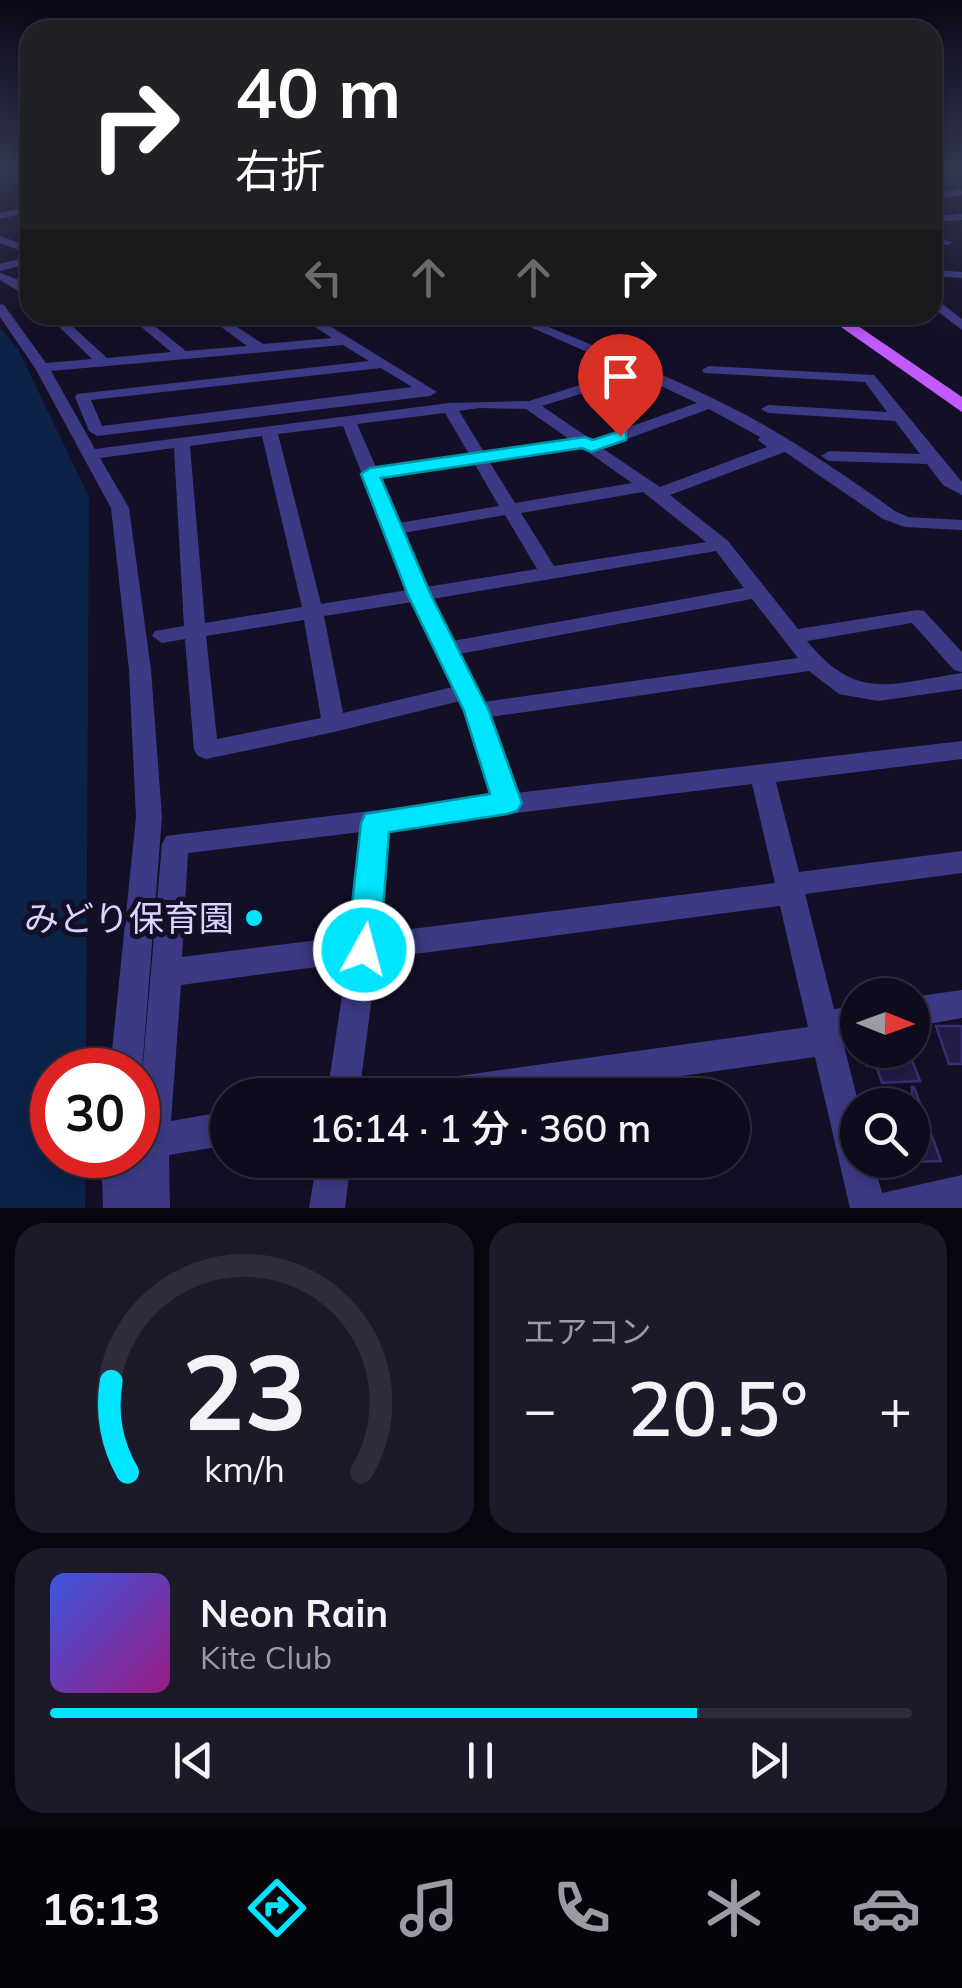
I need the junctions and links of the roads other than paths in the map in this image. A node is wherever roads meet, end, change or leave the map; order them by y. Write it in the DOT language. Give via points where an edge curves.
graph roads {
  1 [pos="942,241"];
  2 [pos="948,242"];
  3 [pos="0,308"];
  4 [pos="942,309"];
  5 [pos="68,325"];
  6 [pos="145,325"];
  7 [pos="226,325"];
  8 [pos="318,325"];
  9 [pos="533,325"];
  10 [pos="847,325"];
  11 [pos="962,326"];
  12 [pos="344,341"];
  13 [pos="258,347"];
  14 [pos="181,354"];
  15 [pos="103,362"];
  16 [pos="382,364"];
  17 [pos="42,368"];
  18 [pos="709,370"];
  19 [pos="234,380"];
  20 [pos="427,390"];
  21 [pos="942,390"];
  22 [pos="962,392"];
  23 [pos="530,405"];
  24 [pos="704,406"];
  25 [pos="962,406"];
  26 [pos="454,407"];
  27 [pos="768,410"];
  28 [pos="241,413"];
  29 [pos="900,417"];
  30 [pos="348,420"];
  31 [pos="269,430"];
  32 [pos="182,442"];
  33 [pos="588,444"];
  34 [pos="90,455"];
  35 [pos="829,456"];
  36 [pos="481,457"];
  37 [pos="932,459"];
  38 [pos="370,474"];
  39 [pos="652,490"];
  40 [pos="962,490"];
  41 [pos="508,510"];
  42 [pos="962,525"];
  43 [pos="392,529"];
  44 [pos="721,545"];
  45 [pos="548,572"];
  46 [pos="756,592"];
  47 [pos="418,593"];
  48 [pos="313,611"];
  49 [pos="195,631"];
  50 [pos="162,636"];
  51 [pos="792,637"];
  52 [pos="446,649"];
  53 [pos="813,663"];
  54 [pos="962,665"];
  55 [pos="962,681"];
  56 [pos="472,701"];
  57 [pos="334,724"];
  58 [pos="962,750"];
  59 [pos="761,772"];
  60 [pos="507,803"];
  61 [pos="375,823"];
  62 [pos="962,862"];
  63 [pos="789,889"];
  64 [pos="364,950"];
  65 [pos="166,973"];
  66 [pos="962,1004"];
  67 [pos="930,1009"];
  68 [pos="840,1028"];
  69 [pos="825,1033"];
  70 [pos="128,1048"];
  71 [pos="160,1048"];
  72 [pos="345,1078"];
  73 [pos="543,1078"];
  74 [pos="210,1131"];
  75 [pos="160,1140"];
  76 [pos="119,1178"];
  77 [pos="152,1178"];
  78 [pos="331,1178"];
  79 [pos="962,1193"];
  80 [pos="120,1208"];
  81 [pos="152,1208"];
  82 [pos="327,1208"];
  83 [pos="868,1208"];
  84 [pos="889,1208"];
  1 -- 2 [label="street"];
  3 -- 17 [label="street"];
  4 -- 11 [label="street"];
  5 -- 15 [label="street"];
  6 -- 14 [label="street"];
  7 -- 13 [label="street"];
  8 -- 12 [label="street"];
  9 -- 42 [label="street" via="741,420 889,515"];
  10 -- 21 [label="main road"];
  12 -- 13 [label="street"];
  12 -- 16 [label="street"];
  13 -- 14 [label="street"];
  14 -- 15 [label="street"];
  15 -- 17 [label="street"];
  16 -- 19 [label="street"];
  16 -- 20 [label="street"];
  17 -- 34 [label="street"];
  18 -- 29 [label="street" via="869,378"];
  19 -- 28 [label="street"];
  19 -- 28 [label="street" via="82,397 97,430"];
  20 -- 26 [label="street"];
  20 -- 28 [label="street"];
  21 -- 22 [label="street"];
  21 -- 25 [label="main road"];
  23 -- 24 [label="street" via="632,373"];
  23 -- 26 [label="street"];
  23 -- 33 [label="street"];
  24 -- 33 [label="street"];
  24 -- 39 [label="street" via="780,448"];
  26 -- 30 [label="street"];
  26 -- 36 [label="street"];
  27 -- 29 [label="street"];
  29 -- 37 [label="street"];
  30 -- 31 [label="street"];
  30 -- 38 [label="street"];
  31 -- 32 [label="street"];
  31 -- 48 [label="street"];
  32 -- 34 [label="street"];
  32 -- 49 [label="street"];
  33 -- 36 [label="street"];
  33 -- 39 [label="street"];
  34 -- 70 [label="street" via="120,508 146,762 148,817"];
  35 -- 37 [label="street"];
  36 -- 38 [label="street"];
  36 -- 41 [label="street"];
  37 -- 40 [label="street"];
  38 -- 43 [label="street"];
  39 -- 41 [label="street"];
  39 -- 44 [label="street"];
  41 -- 43 [label="street"];
  41 -- 45 [label="street"];
  43 -- 47 [label="street"];
  44 -- 45 [label="street"];
  44 -- 46 [label="street"];
  45 -- 47 [label="street"];
  46 -- 51 [label="street"];
  46 -- 52 [label="street"];
  47 -- 48 [label="street"];
  47 -- 52 [label="street"];
  48 -- 49 [label="street"];
  48 -- 57 [label="street"];
  49 -- 50 [label="street"];
  49 -- 57 [label="street" via="206,750"];
  51 -- 53 [label="street"];
  51 -- 54 [label="street" via="918,616"];
  52 -- 56 [label="street"];
  53 -- 55 [label="street" via="847,689 878,692"];
  53 -- 56 [label="street"];
  56 -- 57 [label="street"];
  56 -- 60 [label="street"];
  58 -- 59 [label="street"];
  59 -- 60 [label="street"];
  59 -- 63 [label="street"];
  60 -- 61 [label="street"];
  61 -- 64 [label="street"];
  61 -- 65 [label="street" via="175,844"];
  62 -- 63 [label="street"];
  63 -- 64 [label="street"];
  63 -- 69 [label="street"];
  64 -- 65 [label="street"];
  64 -- 72 [label="street"];
  65 -- 71 [label="street"];
  66 -- 67 [label="street"];
  68 -- 69 [label="street"];
  69 -- 73 [label="street"];
  69 -- 83 [label="street"];
  74 -- 75 [label="street"];
  76 -- 80 [label="street"];
  77 -- 81 [label="street"];
  78 -- 82 [label="street"];
  79 -- 84 [label="street"];
}
